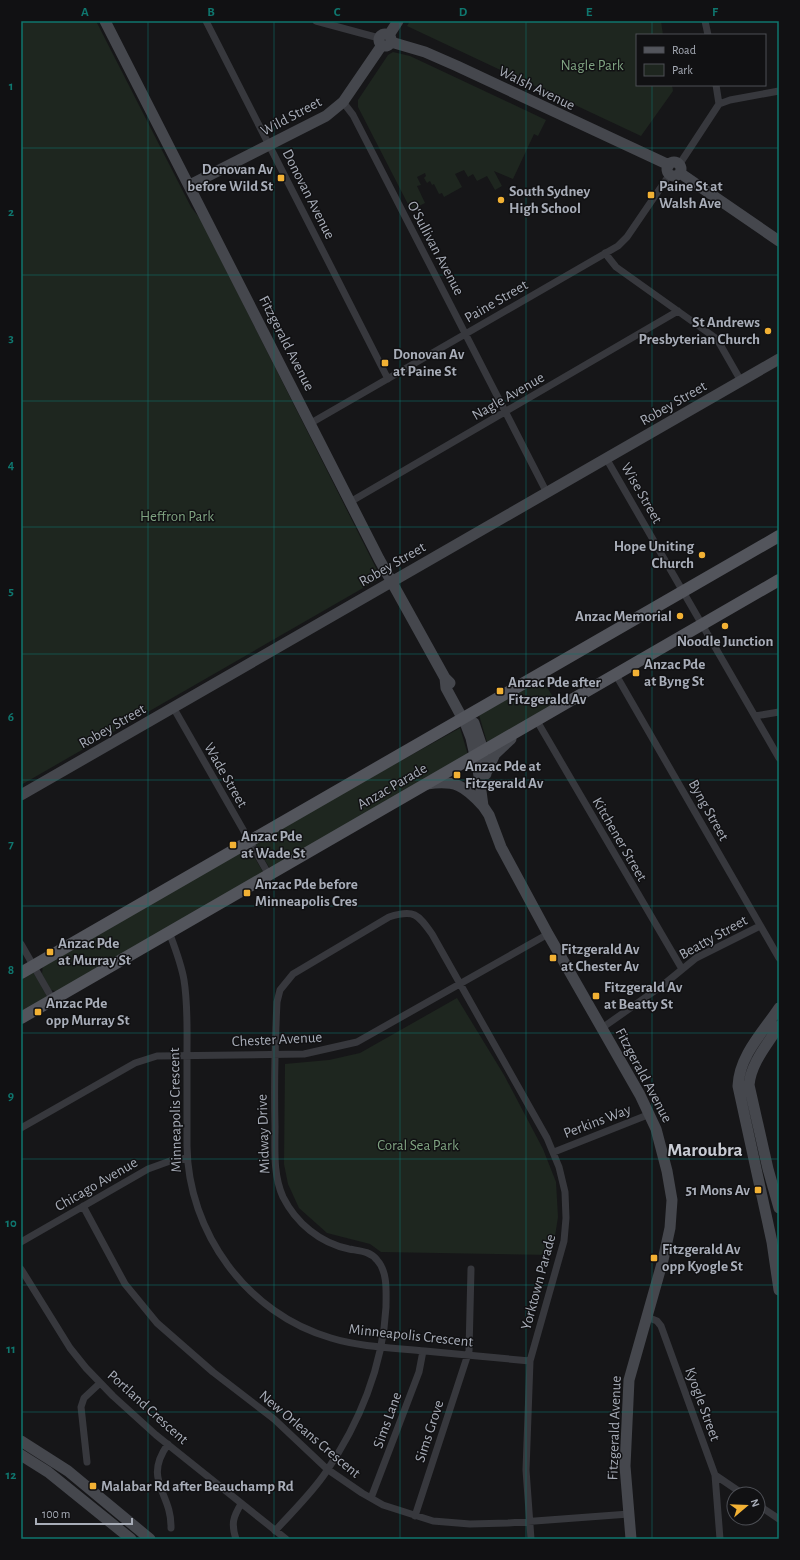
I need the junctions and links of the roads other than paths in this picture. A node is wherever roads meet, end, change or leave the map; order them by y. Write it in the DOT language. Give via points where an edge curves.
graph roads {
  1 [pos="105,21"];
  2 [pos="206,21"];
  3 [pos="316,21"];
  4 [pos="705,21"];
  5 [pos="708,34"];
  6 [pos="389,35"];
  7 [pos="716,86"];
  8 [pos="779,91"];
  9 [pos="343,102"];
  10 [pos="720,104"];
  11 [pos="269,145"];
  12 [pos="674,169"];
  13 [pos="190,185"];
  14 [pos="779,241"];
  15 [pos="605,254"];
  16 [pos="678,311"];
  17 [pos="466,334"];
  18 [pos="779,359"];
  19 [pos="388,379"];
  20 [pos="741,381"];
  21 [pos="506,412"];
  22 [pos="311,423"];
  23 [pos="606,458"];
  24 [pos="547,493"];
  25 [pos="350,502"];
  26 [pos="779,536"];
  27 [pos="779,580"];
  28 [pos="391,582"];
  29 [pos="683,592"];
  30 [pos="702,625"];
  31 [pos="616,675"];
  32 [pos="173,708"];
  33 [pos="779,712"];
  34 [pos="755,716"];
  35 [pos="466,717"];
  36 [pos="533,723"];
  37 [pos="479,755"];
  38 [pos="779,758"];
  39 [pos="486,774"];
  40 [pos="425,785"];
  41 [pos="21,795"];
  42 [pos="486,811"];
  43 [pos="249,841"];
  44 [pos="269,875"];
  45 [pos="760,926"];
  46 [pos="169,932"];
  47 [pos="548,934"];
  48 [pos="21,944"];
  49 [pos="779,958"];
  50 [pos="34,966"];
  51 [pos="682,969"];
  52 [pos="21,973"];
  53 [pos="460,984"];
  54 [pos="53,1000"];
  55 [pos="779,1008"];
  56 [pos="21,1018"];
  57 [pos="779,1026"];
  58 [pos="602,1028"];
  59 [pos="187,1054"];
  60 [pos="275,1054"];
  61 [pos="650,1114"];
  62 [pos="21,1128"];
  63 [pos="554,1152"];
  64 [pos="187,1158"];
  65 [pos="83,1206"];
  66 [pos="779,1208"];
  67 [pos="21,1242"];
  68 [pos="21,1269"];
  69 [pos="471,1269"];
  70 [pos="779,1290"];
  71 [pos="647,1317"];
  72 [pos="380,1346"];
  73 [pos="423,1351"];
  74 [pos="468,1354"];
  75 [pos="530,1361"];
  76 [pos="100,1383"];
  77 [pos="21,1441"];
  78 [pos="168,1444"];
  79 [pos="21,1455"];
  80 [pos="87,1462"];
  81 [pos="327,1469"];
  82 [pos="715,1475"];
  83 [pos="731,1486"];
  84 [pos="371,1498"];
  85 [pos="241,1504"];
  86 [pos="766,1510"];
  87 [pos="629,1514"];
  88 [pos="416,1516"];
  89 [pos="779,1519"];
  90 [pos="528,1521"];
  91 [pos="171,1528"];
  92 [pos="275,1531"];
  93 [pos="131,1539"];
  94 [pos="150,1539"];
  95 [pos="236,1539"];
  96 [pos="286,1539"];
  97 [pos="531,1539"];
  98 [pos="631,1539"];
  99 [pos="720,1539"];
  1 -- 13 [label="street, Fitzgerald Avenue"];
  2 -- 11 [label="street, Donovan Avenue"];
  3 -- 6 [label="street, Walsh Avenue"];
  4 -- 5 [label="street"];
  6 -- 9 [label="street, Wild Street"];
  6 -- 12 [label="street, Walsh Avenue"];
  7 -- 10 [label="street"];
  8 -- 10 [label="street"];
  9 -- 11 [label="street, Wild Street" via="326,116"];
  9 -- 17 [label="street, O'Sullivan Avenue" via="354,115"];
  10 -- 12 [label="street, Paine Street"];
  11 -- 13 [label="street, Wild Street"];
  11 -- 19 [label="street, Donovan Avenue"];
  12 -- 14 [label="street, Walsh Avenue"];
  12 -- 15 [label="street, Paine Street" via="627,237"];
  13 -- 22 [label="street, Fitzgerald Avenue"];
  15 -- 16 [label="street" via="616,267"];
  15 -- 17 [label="street, Paine Street"];
  16 -- 20 [label="street" via="716,339"];
  16 -- 21 [label="street, Nagle Avenue"];
  17 -- 19 [label="street, Paine Street"];
  17 -- 21 [label="street, O'Sullivan Avenue"];
  18 -- 20 [label="street, Robey Street"];
  19 -- 22 [label="street, Paine Street"];
  20 -- 23 [label="street, Robey Street"];
  21 -- 24 [label="street, O'Sullivan Avenue"];
  21 -- 25 [label="street, Nagle Avenue"];
  22 -- 25 [label="street, Fitzgerald Avenue"];
  23 -- 24 [label="street, Robey Street"];
  23 -- 29 [label="street, Wise Street"];
  24 -- 28 [label="street, Robey Street"];
  25 -- 28 [label="street, Fitzgerald Avenue"];
  26 -- 29 [label="main road, Anzac Parade"];
  27 -- 30 [label="main road, Anzac Parade"];
  28 -- 32 [label="street, Robey Street"];
  28 -- 35 [label="street, Fitzgerald Avenue" via="445,678 446,688"];
  29 -- 30 [label="street, Wise Street"];
  29 -- 35 [label="main road, Anzac Parade"];
  30 -- 31 [label="main road, Anzac Parade"];
  30 -- 34 [label="street, Wise Street"];
  31 -- 36 [label="main road, Anzac Parade"];
  31 -- 45 [label="street, Byng Street"];
  32 -- 41 [label="street, Robey Street"];
  32 -- 43 [label="street, Wade Street"];
  33 -- 34 [label="street"];
  34 -- 38 [label="street, Wise Street"];
  35 -- 37 [label="street, Fitzgerald Avenue"];
  35 -- 43 [label="main road, Anzac Parade"];
  36 -- 37 [label="main road, Anzac Parade"];
  36 -- 39 [label="street" via="497,751"];
  36 -- 51 [label="street, Kitchener Street"];
  37 -- 39 [label="street, Fitzgerald Avenue"];
  37 -- 40 [label="main road, Anzac Parade"];
  37 -- 42 [label="street, Fitzgerald Avenue"];
  39 -- 42 [label="street, Fitzgerald Avenue" via="490,806"];
  40 -- 42 [label="street" via="444,782 460,785 474,796"];
  40 -- 44 [label="main road, Anzac Parade"];
  42 -- 47 [label="street, Fitzgerald Avenue" via="501,847"];
  43 -- 44 [label="street, Wade Street"];
  43 -- 50 [label="main road, Anzac Parade"];
  44 -- 46 [label="main road, Anzac Parade"];
  45 -- 49 [label="street, Byng Street"];
  45 -- 51 [label="street, Beatty Street" via="696,958"];
  46 -- 54 [label="main road, Anzac Parade"];
  46 -- 59 [label="street, Minneapolis Crescent" via="179,957 188,1006"];
  47 -- 53 [label="street, Chester Avenue"];
  47 -- 58 [label="street, Fitzgerald Avenue"];
  48 -- 50 [label="street"];
  50 -- 52 [label="main road, Anzac Parade"];
  50 -- 54 [label="street"];
  51 -- 58 [label="street, Beatty Street"];
  53 -- 60 [label="street, Chester Avenue" via="357,1042 304,1054"];
  53 -- 60 [label="street, Midway Drive" via="421,918 413,914 389,917 300,969 287,980 280,990 277,1002"];
  53 -- 63 [label="street, Yorktown Parade"];
  54 -- 56 [label="main road, Anzac Parade"];
  55 -- 70 [label="street" via="742,1063 738,1073 738,1086 772,1242"];
  57 -- 66 [label="street" via="755,1062 749,1085"];
  58 -- 61 [label="street, Fitzgerald Avenue"];
  59 -- 60 [label="street, Chester Avenue"];
  59 -- 62 [label="street, Chester Avenue" via="157,1056 135,1064"];
  59 -- 64 [label="street, Minneapolis Crescent"];
  60 -- 72 [label="street, Midway Drive" via="276,1172 280,1189 294,1216 306,1228 329,1242 369,1253 381,1265 385,1276 386,1303"];
  61 -- 63 [label="street, Perkins Way"];
  61 -- 71 [label="street, Fitzgerald Avenue" via="662,1148 672,1200 670,1228"];
  63 -- 75 [label="street, Yorktown Parade" via="565,1192 565,1230 562,1252"];
  64 -- 65 [label="street, Chicago Avenue" via="148,1169"];
  64 -- 72 [label="street, Minneapolis Crescent" via="191,1186 205,1228 227,1265 247,1288 279,1314 314,1332 337,1340"];
  65 -- 67 [label="street, Chicago Avenue"];
  65 -- 81 [label="street, New Orleans Crescent" via="125,1284 157,1323 213,1372 288,1431"];
  68 -- 76 [label="street, Portland Crescent" via="70,1348"];
  69 -- 74 [label="street, Sims Grove"];
  71 -- 82 [label="street, Kyogle Street" via="657,1321 661,1326"];
  71 -- 87 [label="street, Fitzgerald Avenue" via="629,1380 625,1466"];
  72 -- 73 [label="street, Minneapolis Crescent"];
  72 -- 81 [label="street, Midway Drive" via="367,1394 345,1441"];
  73 -- 74 [label="street, Minneapolis Crescent"];
  73 -- 84 [label="street, Sims Lane" via="419,1372"];
  74 -- 75 [label="street, Minneapolis Crescent"];
  74 -- 88 [label="street, Sims Grove"];
  75 -- 90 [label="street, Yorktown Parade" via="526,1470"];
  76 -- 78 [label="street, Portland Crescent"];
  76 -- 80 [label="street" via="84,1398 81,1406"];
  77 -- 94 [label="street" via="68,1471"];
  78 -- 85 [label="street, Portland Crescent"];
  78 -- 91 [label="street" via="157,1462 156,1474 171,1518"];
  79 -- 93 [label="street" via="48,1472"];
  81 -- 84 [label="street, New Orleans Crescent"];
  81 -- 92 [label="street, Midway Drive"];
  82 -- 83 [label="street"];
  82 -- 99 [label="street, Kyogle Street"];
  84 -- 88 [label="street, New Orleans Crescent" via="383,1505"];
  85 -- 92 [label="street, Portland Crescent"];
  85 -- 95 [label="street" via="232,1525"];
  86 -- 89 [label="street"];
  87 -- 90 [label="street, New Orleans Crescent"];
  87 -- 98 [label="street, Fitzgerald Avenue"];
  88 -- 90 [label="street, New Orleans Crescent" via="433,1521 470,1524"];
  90 -- 97 [label="street, Yorktown Parade"];
  92 -- 96 [label="street, Portland Crescent"];
}
